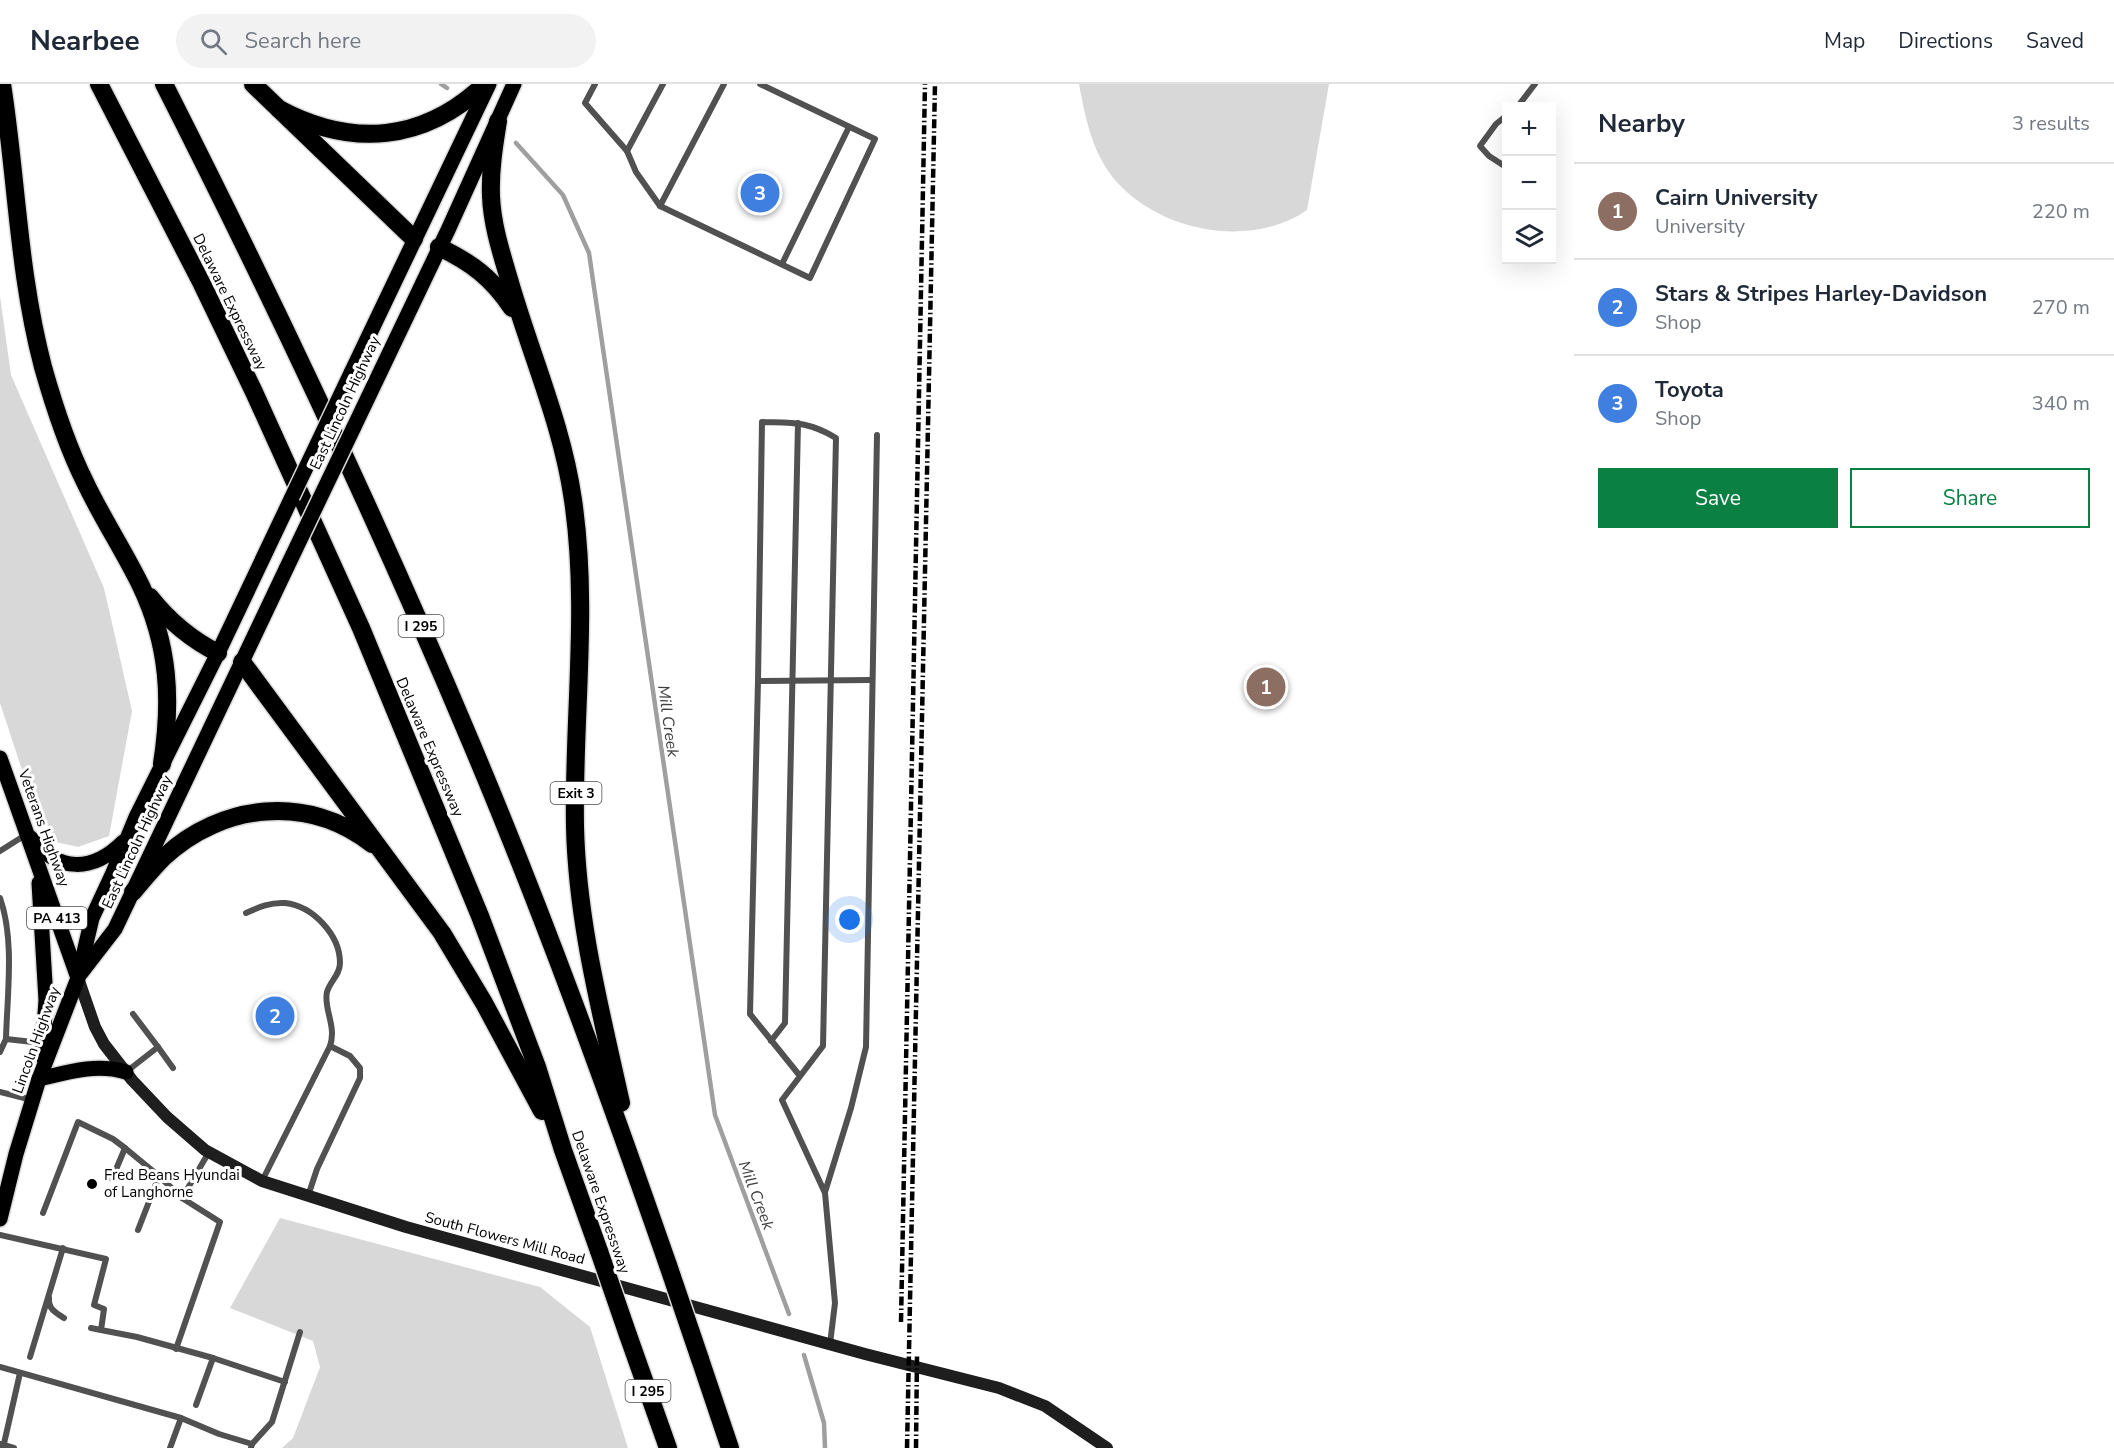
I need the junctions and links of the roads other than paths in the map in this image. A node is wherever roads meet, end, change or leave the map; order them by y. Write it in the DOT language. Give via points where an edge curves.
graph roads {
  1 [pos="2,84"];
  2 [pos="99,84"];
  3 [pos="164,84"];
  4 [pos="253,84"];
  5 [pos="487,84"];
  6 [pos="514,84"];
  7 [pos="595,84"];
  8 [pos="663,84"];
  9 [pos="724,84"];
  10 [pos="760,84"];
  11 [pos="1535,84"];
  12 [pos="1521,102"];
  13 [pos="279,109"];
  14 [pos="1502,119"];
  15 [pos="498,121"];
  16 [pos="849,127"];
  17 [pos="627,151"];
  18 [pos="1502,164"];
  19 [pos="660,206"];
  20 [pos="414,239"];
  21 [pos="439,247"];
  22 [pos="782,264"];
  23 [pos="521,322"];
  24 [pos="798,423"];
  25 [pos="877,435"];
  26 [pos="141,586"];
  27 [pos="218,653"];
  28 [pos="242,662"];
  29 [pos="793,680"];
  30 [pos="829,680"];
  31 [pos="758,681"];
  32 [pos="871,681"];
  33 [pos="0,758"];
  34 [pos="162,764"];
  35 [pos="28,834"];
  36 [pos="125,840"];
  37 [pos="0,851"];
  38 [pos="388,857"];
  39 [pos="37,859"];
  40 [pos="133,892"];
  41 [pos="0,898"];
  42 [pos="246,913"];
  43 [pos="78,978"];
  44 [pos="133,1014"];
  45 [pos="6,1039"];
  46 [pos="771,1041"];
  47 [pos="43,1043"];
  48 [pos="330,1046"];
  49 [pos="158,1047"];
  50 [pos="0,1052"];
  51 [pos="173,1068"];
  52 [pos="126,1072"];
  53 [pos="800,1076"];
  54 [pos="39,1079"];
  55 [pos="0,1092"];
  56 [pos="32,1100"];
  57 [pos="125,1148"];
  58 [pos="563,1150"];
  59 [pos="209,1152"];
  60 [pos="159,1176"];
  61 [pos="4,1179"];
  62 [pos="112,1179"];
  63 [pos="262,1181"];
  64 [pos="640,1184"];
  65 [pos="825,1192"];
  66 [pos="308,1197"];
  67 [pos="182,1198"];
  68 [pos="44,1213"];
  69 [pos="0,1219"];
  70 [pos="138,1230"];
  71 [pos="0,1236"];
  72 [pos="63,1248"];
  73 [pos="51,1286"];
  74 [pos="64,1318"];
  75 [pos="91,1328"];
  76 [pos="101,1330"];
  77 [pos="300,1332"];
  78 [pos="830,1344"];
  79 [pos="176,1349"];
  80 [pos="30,1358"];
  81 [pos="213,1358"];
  82 [pos="0,1367"];
  83 [pos="20,1373"];
  84 [pos="285,1382"];
  85 [pos="196,1406"];
  86 [pos="181,1418"];
  87 [pos="2,1446"];
  88 [pos="252,1446"];
  89 [pos="14,1448"];
  90 [pos="170,1448"];
  91 [pos="668,1448"];
  92 [pos="730,1448"];
  93 [pos="1107,1448"];
  1 -- 26 [label="highway" via="21,258 43,368 84,481"];
  2 -- 58 [label="highway, Delaware Expressway / I 295" via="202,284 361,628 480,916 537,1067"];
  3 -- 64 [label="highway, I 295" via="294,345 473,747"];
  4 -- 13 [label="highway"];
  5 -- 13 [label="highway" via="446,113 395,132 339,132"];
  5 -- 20 [label="main road, East Lincoln Highway"];
  6 -- 15 [label="main road, East Lincoln Highway"];
  7 -- 17 [label="lane" via="585,103"];
  8 -- 17 [label="lane"];
  9 -- 19 [label="lane"];
  10 -- 16 [label="lane"];
  11 -- 12 [label="lane"];
  13 -- 20 [label="highway"];
  14 -- 18 [label="lane" via="1480,146"];
  15 -- 21 [label="main road, East Lincoln Highway"];
  15 -- 23 [label="highway" via="491,198 499,246"];
  16 -- 22 [label="lane"];
  16 -- 22 [label="lane" via="875,139 810,278"];
  17 -- 19 [label="lane" via="636,172"];
  19 -- 22 [label="lane"];
  20 -- 21 [label="main road"];
  20 -- 27 [label="main road, East Lincoln Highway, bridge"];
  21 -- 23 [label="highway" via="488,278"];
  21 -- 28 [label="main road, East Lincoln Highway, bridge"];
  23 -- 64 [label="highway, Exit 3" via="561,437 574,503 581,610 575,827 581,905 595,989"];
  24 -- 29 [label="lane"];
  24 -- 30 [label="lane" via="836,438"];
  24 -- 31 [label="lane" via="762,422"];
  25 -- 32 [label="lane"];
  26 -- 27 [label="highway" via="174,624"];
  26 -- 34 [label="highway" via="159,636 167,685"];
  27 -- 28 [label="main road"];
  27 -- 34 [label="main road, East Lincoln Highway"];
  28 -- 38 [label="highway"];
  28 -- 40 [label="main road, East Lincoln Highway"];
  29 -- 30 [label="lane"];
  29 -- 31 [label="lane"];
  29 -- 46 [label="lane" via="785,1023"];
  30 -- 32 [label="lane"];
  30 -- 53 [label="lane" via="823,1046"];
  31 -- 46 [label="lane" via="750,1014"];
  32 -- 65 [label="lane" via="866,1047"];
  33 -- 35 [label="main road, Veterans Highway / PA 413"];
  34 -- 36 [label="main road, East Lincoln Highway"];
  35 -- 36 [label="main road, PA 413" via="58,861 82,865 104,857"];
  35 -- 37 [label="lane"];
  35 -- 39 [label="main road, Veterans Highway / PA 413"];
  36 -- 43 [label="main road, East Lincoln Highway" via="92,918"];
  38 -- 40 [label="highway" via="351,830 318,816 259,811 219,823 190,838 165,856"];
  38 -- 58 [label="highway" via="464,968"];
  39 -- 43 [label="main road, Veterans Highway / PA 413"];
  39 -- 47 [label="main road" via="45,966"];
  40 -- 43 [label="main road, East Lincoln Highway" via="115,929"];
  41 -- 45 [label="lane" via="8,957"];
  42 -- 48 [label="lane" via="273,903 298,906 318,918 334,938 340,964 327,993 333,1038"];
  43 -- 52 [label="main road, South Flowers Mill Road" via="95,1027"];
  43 -- 54 [label="main road, Lincoln Highway"];
  44 -- 49 [label="lane"];
  45 -- 47 [label="lane"];
  45 -- 50 [label="lane"];
  46 -- 53 [label="lane"];
  47 -- 54 [label="main road"];
  48 -- 63 [label="lane"];
  48 -- 66 [label="lane" via="350,1056 360,1068 360,1078"];
  49 -- 51 [label="lane"];
  49 -- 52 [label="lane"];
  52 -- 54 [label="main road" via="79,1069"];
  52 -- 59 [label="main road, South Flowers Mill Road" via="167,1117"];
  53 -- 65 [label="lane" via="782,1100"];
  54 -- 56 [label="main road, Lincoln Highway"];
  55 -- 56 [label="lane"];
  56 -- 61 [label="main road, Lincoln Highway"];
  57 -- 60 [label="lane"];
  57 -- 62 [label="lane"];
  57 -- 68 [label="lane" via="78,1122"];
  58 -- 91 [label="highway, Delaware Expressway / I 295, bridge"];
  59 -- 63 [label="main road, South Flowers Mill Road"];
  59 -- 67 [label="lane"];
  60 -- 67 [label="lane"];
  60 -- 70 [label="lane"];
  61 -- 69 [label="main road, Lincoln Highway"];
  63 -- 66 [label="main road, South Flowers Mill Road"];
  64 -- 92 [label="highway, I 295, bridge"];
  65 -- 78 [label="lane" via="835,1303"];
  66 -- 78 [label="main road, South Flowers Mill Road"];
  67 -- 79 [label="lane" via="220,1222"];
  71 -- 72 [label="lane"];
  72 -- 73 [label="lane"];
  72 -- 76 [label="lane" via="106,1259 94,1305 104,1310"];
  73 -- 74 [label="lane" via="48,1303"];
  73 -- 80 [label="lane"];
  75 -- 76 [label="lane"];
  76 -- 79 [label="lane"];
  77 -- 84 [label="lane"];
  78 -- 93 [label="main road, South Flowers Mill Road" via="1019,1395 1045,1406"];
  79 -- 81 [label="lane"];
  81 -- 84 [label="lane"];
  81 -- 85 [label="lane"];
  82 -- 83 [label="lane"];
  83 -- 86 [label="lane"];
  83 -- 87 [label="lane"];
  84 -- 88 [label="lane" via="272,1422"];
  86 -- 88 [label="lane"];
  86 -- 90 [label="lane"];
  87 -- 89 [label="lane"];
}
